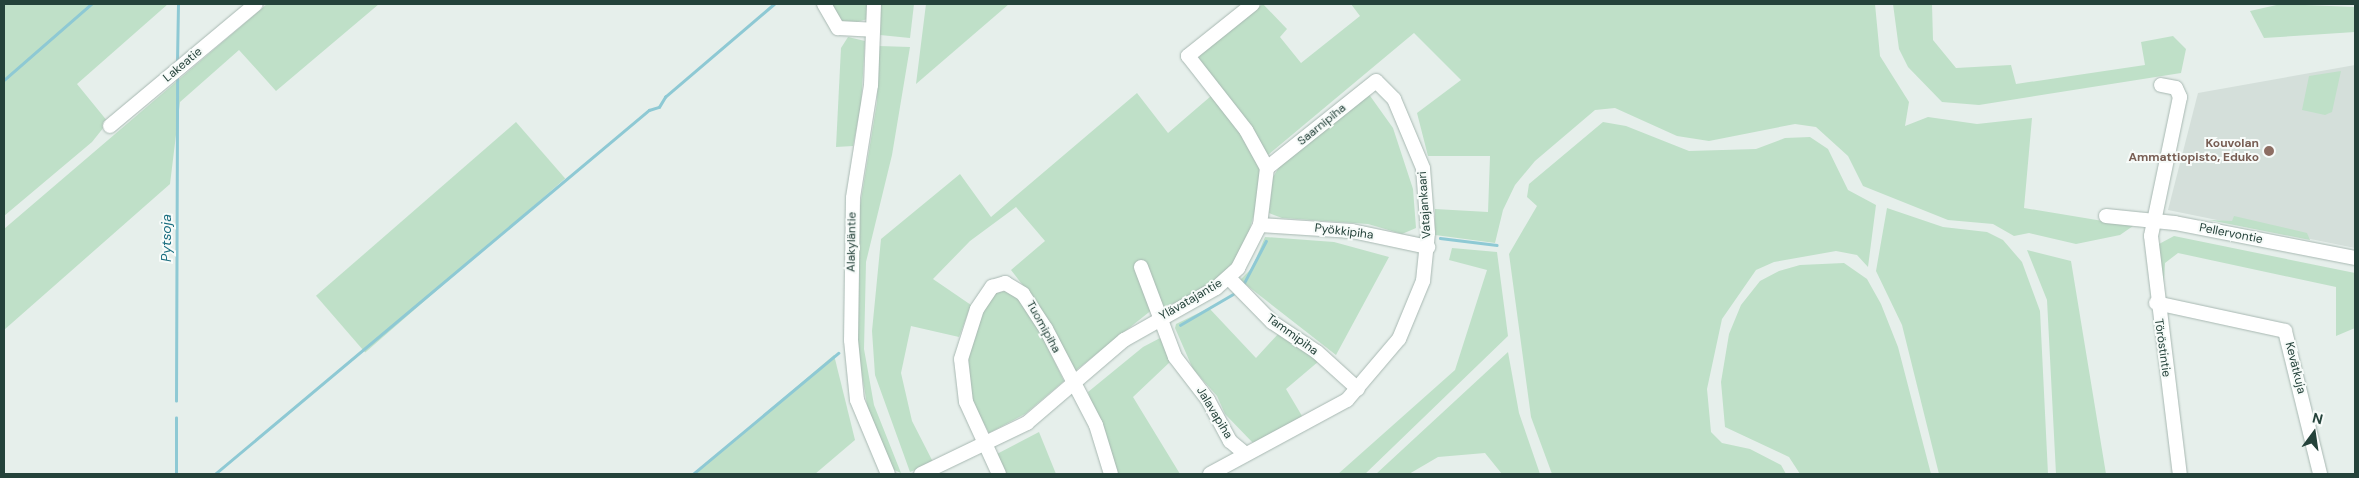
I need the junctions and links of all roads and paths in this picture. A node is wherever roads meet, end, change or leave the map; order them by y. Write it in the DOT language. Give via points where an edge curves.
graph roads {
  1 [pos="256,4"];
  2 [pos="824,4"];
  3 [pos="874,4"];
  4 [pos="1253,4"];
  5 [pos="873,30"];
  6 [pos="1376,81"];
  7 [pos="2161,84"];
  8 [pos="110,126"];
  9 [pos="1267,168"];
  10 [pos="2106,216"];
  11 [pos="2152,222"];
  12 [pos="1260,225"];
  13 [pos="1428,247"];
  14 [pos="2355,258"];
  15 [pos="1141,267"];
  16 [pos="1229,278"];
  17 [pos="2156,303"];
  18 [pos="1162,318"];
  19 [pos="1074,384"];
  20 [pos="1358,389"];
  21 [pos="984,445"];
  22 [pos="1243,452"];
  23 [pos="888,474"];
  24 [pos="921,474"];
  25 [pos="998,474"];
  26 [pos="1111,474"];
  27 [pos="1210,474"];
  28 [pos="2180,474"];
  29 [pos="2320,474"];
  1 -- 8 [label="street, Lakeatie"];
  2 -- 5 [label="street" via="838,28"];
  3 -- 5 [label="street, Alakyläntie"];
  4 -- 9 [label="street" via="1188,56 1250,136"];
  5 -- 23 [label="street, Alakyläntie" via="871,85 853,198 851,340 857,400"];
  6 -- 9 [label="street, Saarnipiha"];
  6 -- 13 [label="street, Vatajankaari" via="1394,99 1417,148 1426,196"];
  7 -- 11 [label="street, Töröstintie" via="2176,88 2180,107"];
  9 -- 12 [label="street, Ylävatajantie"];
  10 -- 11 [label="street, Pellervontie"];
  11 -- 14 [label="street, Pellervontie"];
  11 -- 17 [label="street, Töröstintie"];
  12 -- 13 [label="street, Pyökkipiha" via="1352,231"];
  12 -- 16 [label="street, Ylävatajantie" via="1246,257"];
  13 -- 20 [label="street, Vatajankaari" via="1423,281 1409,319 1387,357"];
  15 -- 18 [label="street, Jalavapiha"];
  16 -- 18 [label="street, Ylävatajantie"];
  16 -- 20 [label="street, Tammipiha" via="1272,322 1317,352"];
  17 -- 28 [label="street, Töröstintie"];
  17 -- 29 [label="street, Kevätkuja" via="2285,331"];
  18 -- 19 [label="street, Ylävatajantie" via="1124,340"];
  18 -- 22 [label="street, Jalavapiha" via="1175,357 1208,400 1230,441"];
  19 -- 21 [label="street, Ylävatajantie" via="1027,423"];
  19 -- 21 [label="street, Tuomipiha" via="1023,294 1005,283 992,287 968,328 961,359 966,402"];
  19 -- 26 [label="street, Tuomipiha" via="1096,425"];
  20 -- 22 [label="street, Vatajankaari" via="1317,420"];
  21 -- 24 [label="street, Ylävatajantie"];
  21 -- 25 [label="street, Tuomipiha"];
  22 -- 27 [label="street, Vatajankaari"];
}
